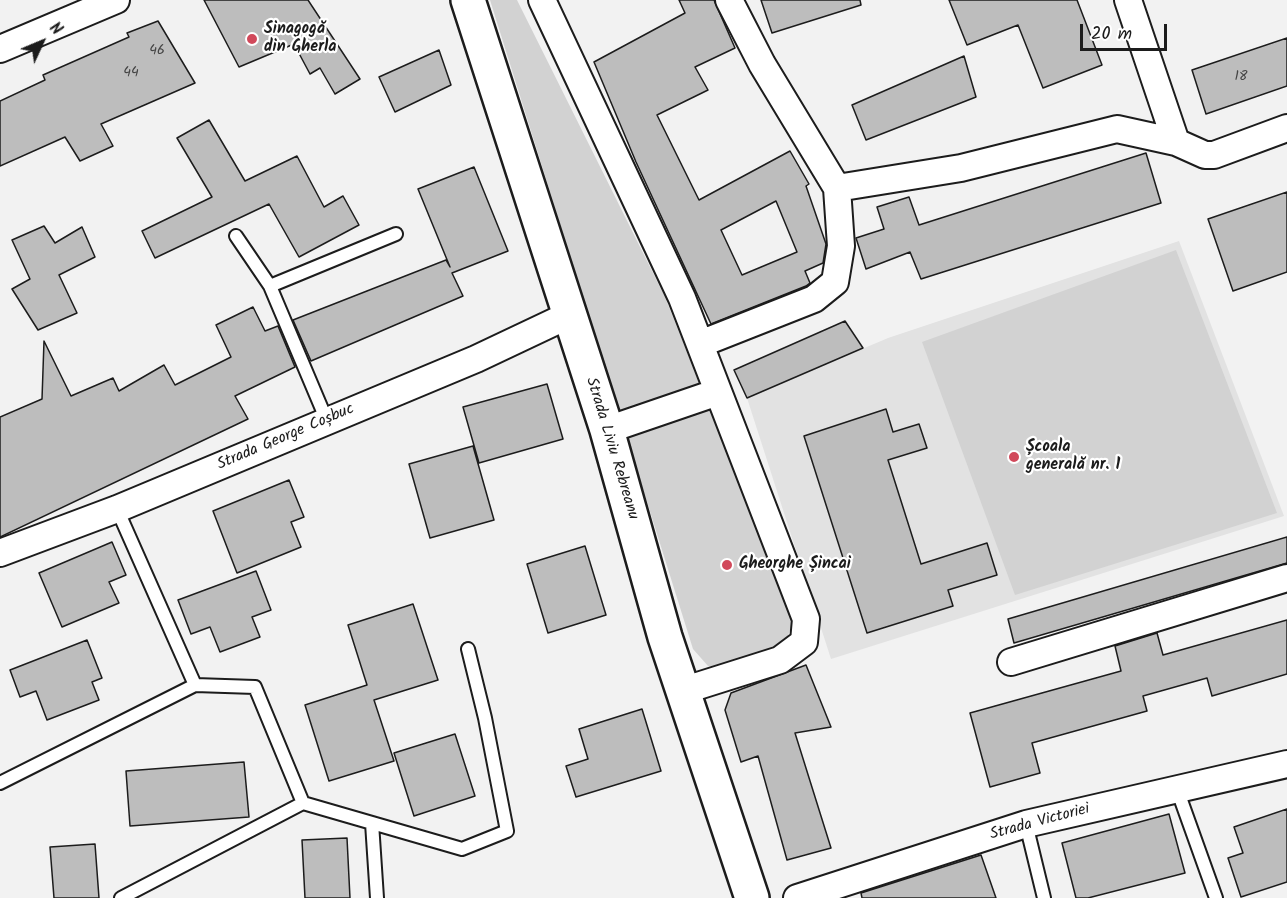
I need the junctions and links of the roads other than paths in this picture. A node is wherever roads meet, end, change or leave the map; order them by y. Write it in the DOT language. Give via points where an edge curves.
graph roads {
  1 [pos="116,0"];
  2 [pos="468,0"];
  3 [pos="542,0"];
  4 [pos="729,0"];
  5 [pos="1128,0"];
  6 [pos="0,49"];
  7 [pos="1287,128"];
  8 [pos="1176,142"];
  9 [pos="837,188"];
  10 [pos="396,234"];
  11 [pos="236,236"];
  12 [pos="270,286"];
  13 [pos="569,315"];
  14 [pos="700,344"];
  15 [pos="718,392"];
  16 [pos="327,421"];
  17 [pos="607,430"];
  18 [pos="117,509"];
  19 [pos="0,553"];
  20 [pos="1287,578"];
  21 [pos="468,649"];
  22 [pos="1011,662"];
  23 [pos="195,685"];
  24 [pos="682,691"];
  25 [pos="1287,764"];
  26 [pos="0,783"];
  27 [pos="1178,789"];
  28 [pos="303,803"];
  29 [pos="372,823"];
  30 [pos="1026,824"];
  31 [pos="121,898"];
  32 [pos="377,898"];
  33 [pos="752,898"];
  34 [pos="797,898"];
  35 [pos="1044,898"];
  36 [pos="1216,898"];
  1 -- 6 [label="street"];
  2 -- 13 [label="main road, Strada Liviu Rebreanu"];
  3 -- 14 [label="street"];
  4 -- 9 [label="street"];
  5 -- 8 [label="street"];
  7 -- 8 [label="street" via="1214,155"];
  8 -- 9 [label="street" via="1117,129 961,168"];
  9 -- 14 [label="street" via="841,246 835,282 814,299"];
  10 -- 12 [label="lane"];
  11 -- 12 [label="lane"];
  12 -- 16 [label="lane"];
  13 -- 16 [label="street, Strada George Coșbuc"];
  13 -- 17 [label="main road, Strada Liviu Rebreanu"];
  14 -- 15 [label="street"];
  15 -- 17 [label="street"];
  15 -- 24 [label="street" via="807,619 804,642 780,660"];
  16 -- 18 [label="street, Strada George Coșbuc"];
  17 -- 24 [label="main road, Strada Liviu Rebreanu"];
  18 -- 19 [label="street, Strada George Coșbuc"];
  18 -- 23 [label="lane"];
  20 -- 22 [label="street"];
  21 -- 29 [label="lane" via="507,831 462,849"];
  23 -- 26 [label="lane"];
  23 -- 28 [label="lane" via="255,687"];
  24 -- 33 [label="main road, Strada Liviu Rebreanu"];
  25 -- 27 [label="street, Strada Victoriei"];
  27 -- 30 [label="street, Strada Victoriei"];
  27 -- 36 [label="lane"];
  28 -- 29 [label="lane"];
  28 -- 31 [label="lane"];
  29 -- 32 [label="lane"];
  30 -- 34 [label="street, Strada Victoriei"];
  30 -- 35 [label="lane"];
}
